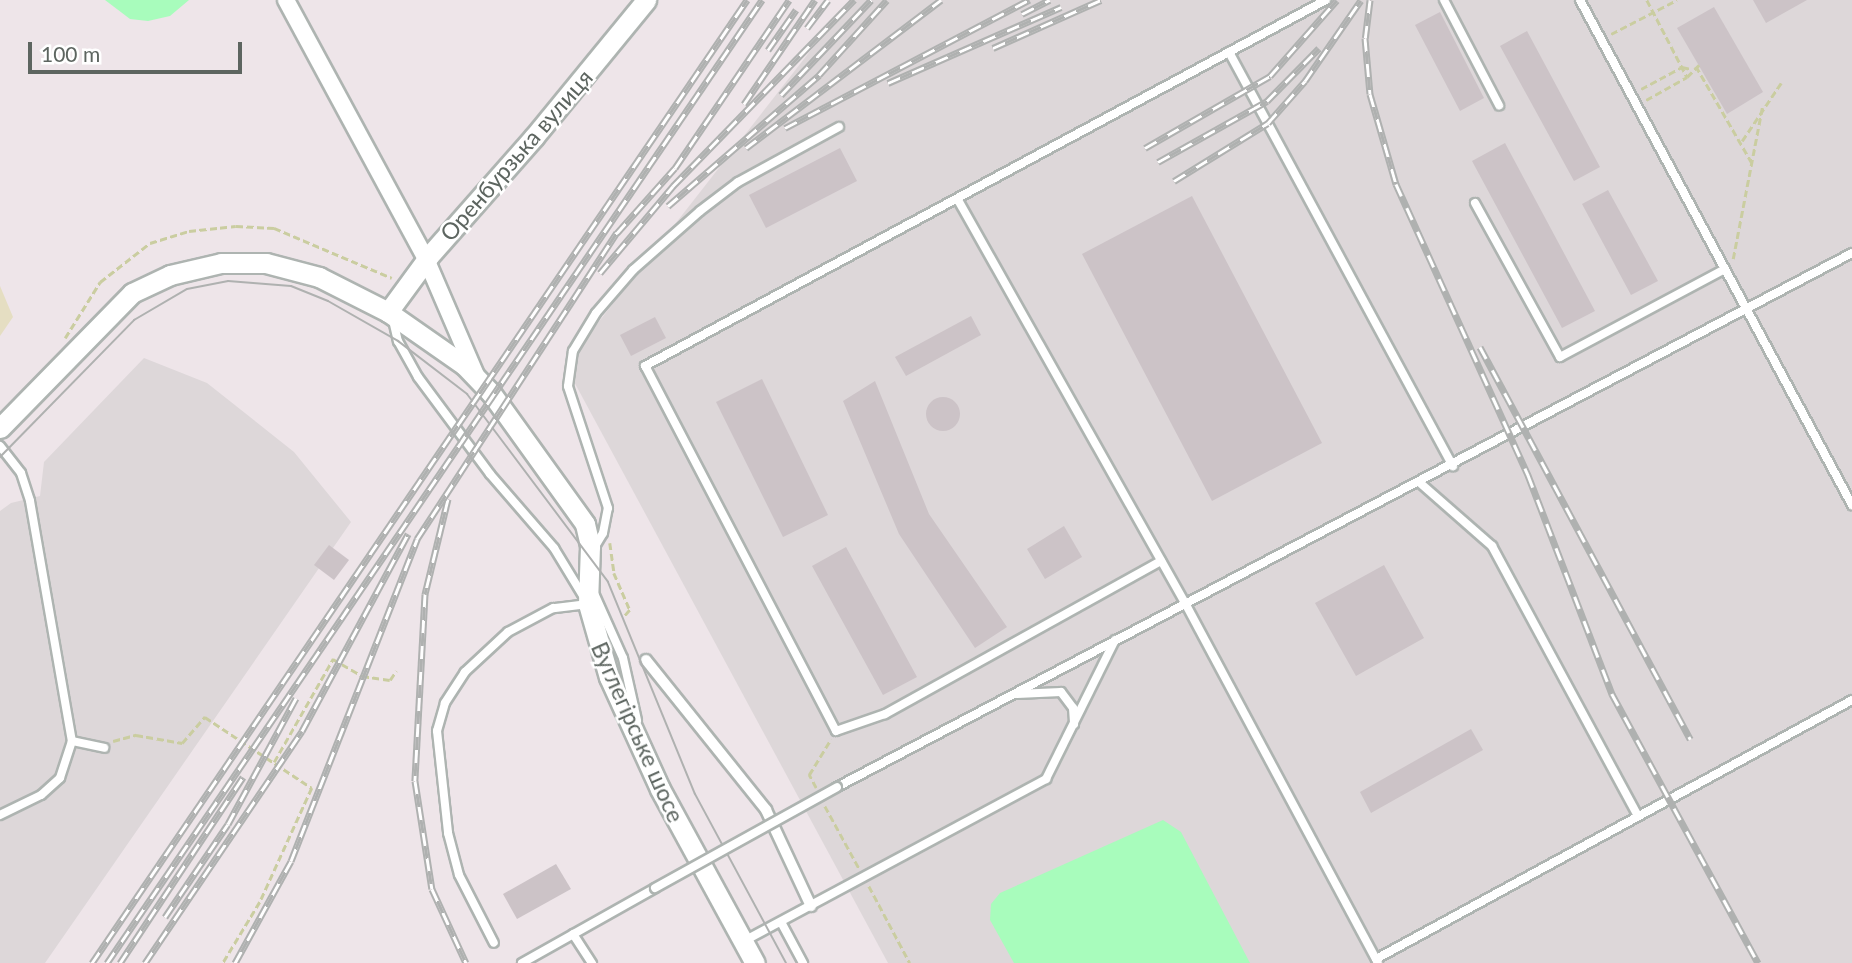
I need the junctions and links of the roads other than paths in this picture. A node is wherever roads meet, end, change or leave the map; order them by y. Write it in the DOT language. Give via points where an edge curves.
graph roads {
  1 [pos="286,0"];
  2 [pos="646,0"];
  3 [pos="1326,0"];
  4 [pos="1444,0"];
  5 [pos="1580,0"];
  6 [pos="1229,52"];
  7 [pos="1499,104"];
  8 [pos="839,127"];
  9 [pos="958,200"];
  10 [pos="1475,203"];
  11 [pos="1852,253"];
  12 [pos="426,259"];
  13 [pos="1725,269"];
  14 [pos="1747,310"];
  15 [pos="390,313"];
  16 [pos="477,377"];
  17 [pos="0,428"];
  18 [pos="0,446"];
  19 [pos="1452,466"];
  20 [pos="1420,483"];
  21 [pos="1852,505"];
  22 [pos="590,556"];
  23 [pos="1161,561"];
  24 [pos="587,582"];
  25 [pos="1185,603"];
  26 [pos="588,604"];
  27 [pos="1115,640"];
  28 [pos="646,660"];
  29 [pos="1009,696"];
  30 [pos="1852,700"];
  31 [pos="1074,727"];
  32 [pos="72,741"];
  33 [pos="104,748"];
  34 [pos="640,748"];
  35 [pos="0,816"];
  36 [pos="1639,816"];
  37 [pos="811,906"];
  38 [pos="781,922"];
  39 [pos="573,934"];
  40 [pos="743,942"];
  41 [pos="494,943"];
  42 [pos="1377,961"];
  43 [pos="522,963"];
  44 [pos="592,963"];
  45 [pos="755,963"];
  46 [pos="803,963"];
  1 -- 12 [label="street"];
  2 -- 12 [label="street, Оренбурзька вулиця"];
  3 -- 6 [label="lane"];
  4 -- 7 [label="lane"];
  5 -- 13 [label="lane"];
  6 -- 9 [label="lane"];
  6 -- 19 [label="lane"];
  8 -- 22 [label="lane" via="738,183 700,211 634,270 596,313 573,351 569,386 606,491 607,520"];
  9 -- 23 [label="lane"];
  9 -- 23 [label="lane" via="646,366 836,731 886,714"];
  10 -- 13 [label="lane" via="1560,357"];
  11 -- 14 [label="lane"];
  12 -- 15 [label="street, Оренбурзька вулиця"];
  12 -- 16 [label="street"];
  13 -- 14 [label="lane"];
  14 -- 19 [label="lane"];
  14 -- 21 [label="lane"];
  15 -- 16 [label="street, Вуглегірське шосе"];
  15 -- 17 [label="street, Вуглегірське шосе" via="293,268 244,261 195,267 150,283 117,306"];
  15 -- 26 [label="lane" via="398,341 418,377 490,474 554,548"];
  16 -- 22 [label="street, Вуглегірське шосе" via="579,514 588,534"];
  18 -- 32 [label="lane" via="21,472 30,501"];
  19 -- 20 [label="lane"];
  20 -- 25 [label="lane"];
  20 -- 36 [label="lane" via="1492,546"];
  22 -- 24 [label="street, Вуглегірське шосе"];
  23 -- 25 [label="lane"];
  24 -- 26 [label="street, Вуглегірське шосе"];
  24 -- 34 [label="lane" via="623,658"];
  25 -- 27 [label="lane"];
  25 -- 42 [label="lane"];
  26 -- 34 [label="street, Вуглегірське шосе" via="609,677"];
  26 -- 41 [label="lane" via="553,608 508,632 465,672 445,703 437,731 447,833 459,875"];
  27 -- 29 [label="lane"];
  27 -- 31 [label="lane"];
  28 -- 37 [label="street" via="766,810"];
  29 -- 31 [label="lane" via="1045,689 1061,692 1073,708"];
  29 -- 39 [label="lane, bridge"];
  30 -- 36 [label="lane"];
  31 -- 37 [label="lane" via="1054,768 1035,787"];
  32 -- 33 [label="lane"];
  32 -- 35 [label="lane" via="60,778 40,795"];
  34 -- 40 [label="street, Вуглегірське шосе"];
  36 -- 42 [label="lane"];
  37 -- 38 [label="lane"];
  38 -- 40 [label="lane"];
  38 -- 46 [label="lane"];
  39 -- 43 [label="lane"];
  39 -- 44 [label="lane"];
  40 -- 45 [label="street, Вуглегірське шосе"];
}
